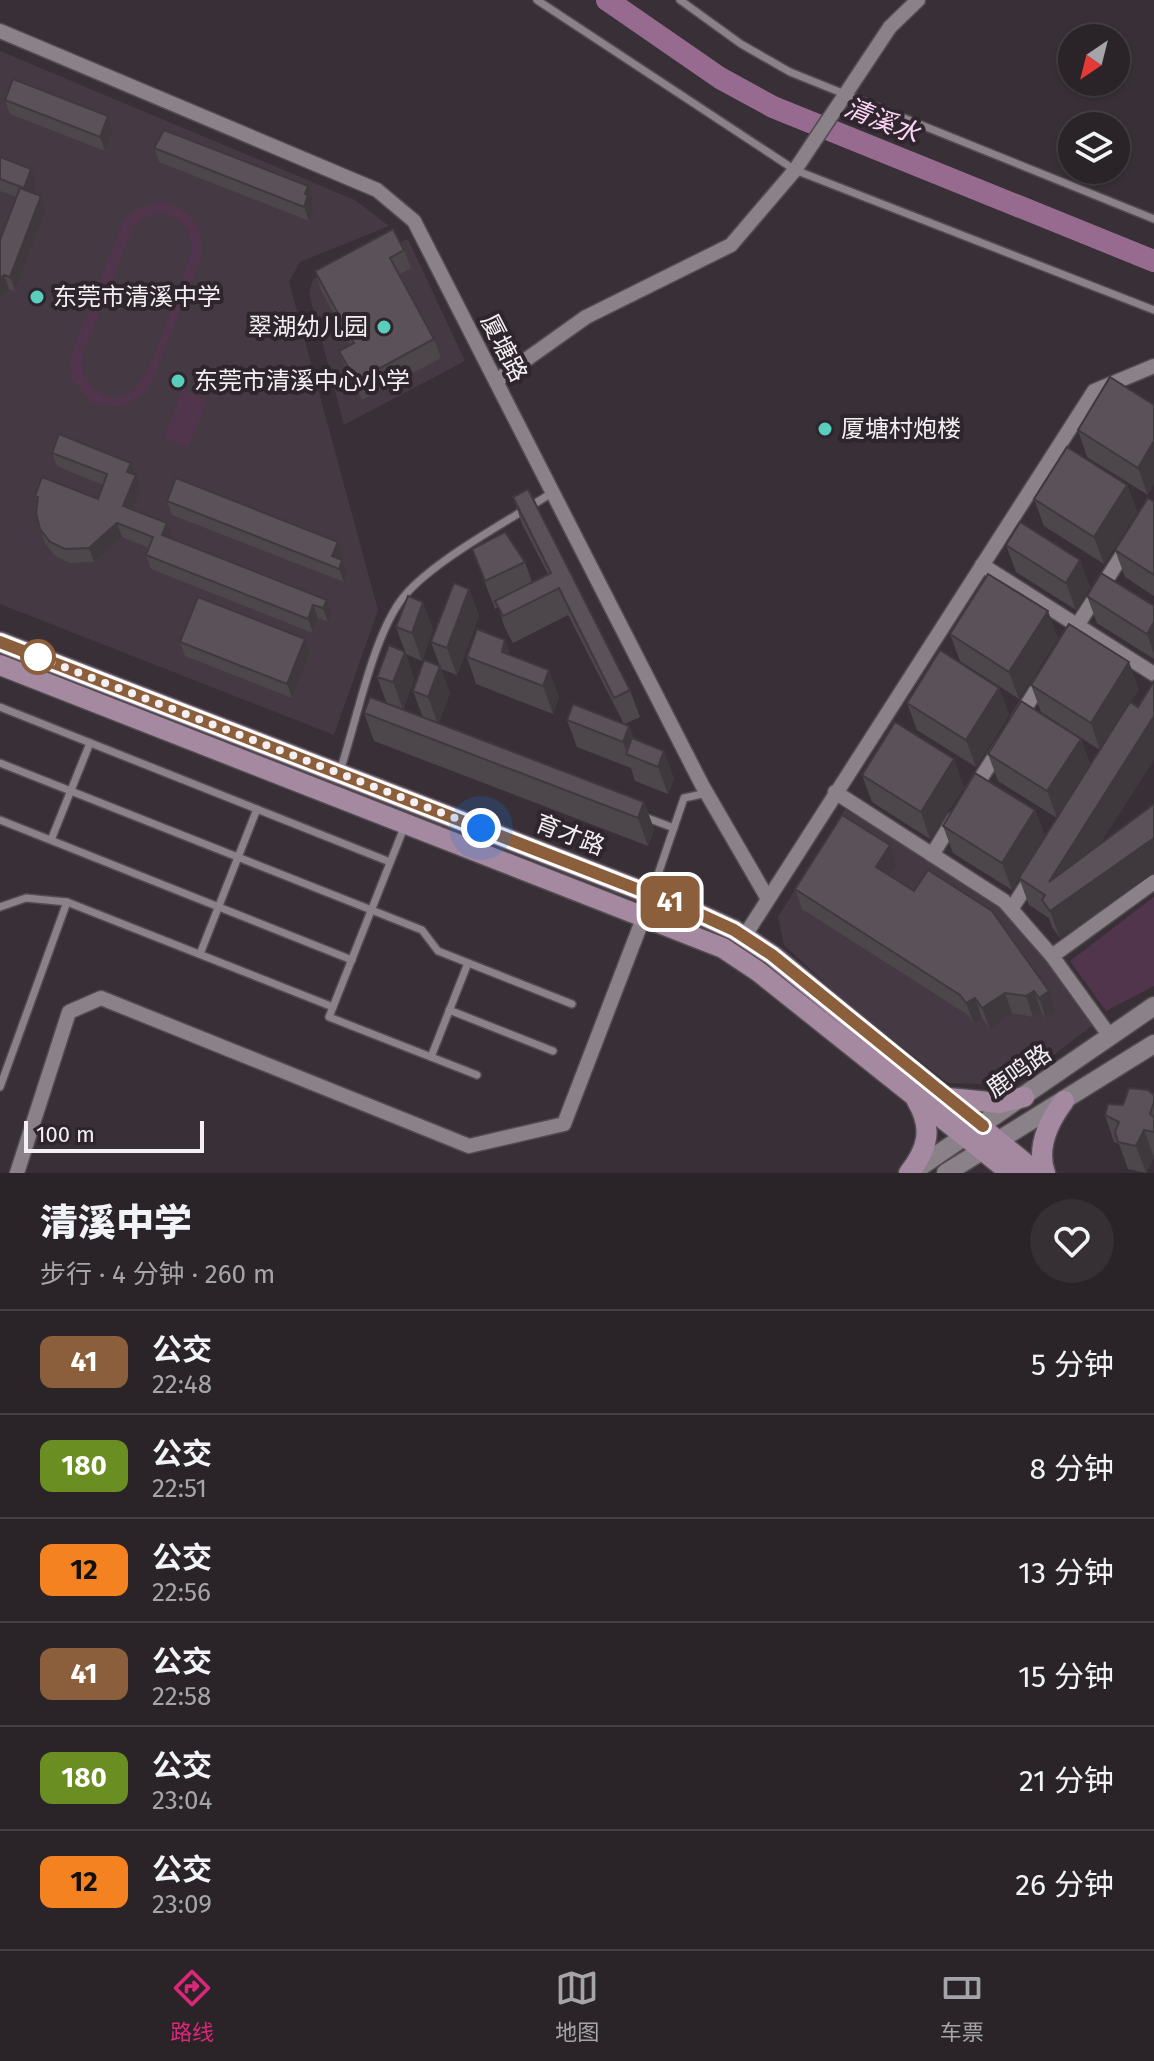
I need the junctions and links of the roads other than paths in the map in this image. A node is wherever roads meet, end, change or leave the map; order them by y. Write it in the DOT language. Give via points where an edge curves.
graph roads {
  1 [pos="537,0"];
  2 [pos="680,0"];
  3 [pos="918,0"];
  4 [pos="0,31"];
  5 [pos="843,93"];
  6 [pos="795,170"];
  7 [pos="1154,219"];
  8 [pos="1154,310"];
  9 [pos="1154,366"];
  10 [pos="496,381"];
  11 [pos="553,492"];
  12 [pos="1137,532"];
  13 [pos="982,565"];
  14 [pos="1077,626"];
  15 [pos="0,642"];
  16 [pos="1060,653"];
  17 [pos="0,665"];
  18 [pos="1052,666"];
  19 [pos="1154,674"];
  20 [pos="0,707"];
  21 [pos="360,708"];
  22 [pos="375,714"];
  23 [pos="90,743"];
  24 [pos="0,763"];
  25 [pos="340,774"];
  26 [pos="71,792"];
  27 [pos="835,792"];
  28 [pos="707,793"];
  29 [pos="257,809"];
  30 [pos="629,811"];
  31 [pos="0,820"];
  32 [pos="406,823"];
  33 [pos="674,828"];
  34 [pos="51,840"];
  35 [pos="932,855"];
  36 [pos="1045,855"];
  37 [pos="238,858"];
  38 [pos="390,862"];
  39 [pos="1154,882"];
  40 [pos="651,894"];
  41 [pos="768,899"];
  42 [pos="67,902"];
  43 [pos="0,907"];
  44 [pos="219,907"];
  45 [pos="1012,908"];
  46 [pos="371,911"];
  47 [pos="644,916"];
  48 [pos="744,937"];
  49 [pos="200,954"];
  50 [pos="1052,956"];
  51 [pos="352,960"];
  52 [pos="468,963"];
  53 [pos="572,1004"];
  54 [pos="1154,1006"];
  55 [pos="333,1007"];
  56 [pos="449,1010"];
  57 [pos="1109,1035"];
  58 [pos="1154,1044"];
  59 [pos="553,1051"];
  60 [pos="431,1057"];
  61 [pos="2,1075"];
  62 [pos="477,1075"];
  63 [pos="0,1087"];
  64 [pos="915,1097"];
  65 [pos="1024,1097"];
  66 [pos="947,1098"];
  67 [pos="1064,1101"];
  68 [pos="974,1132"];
  69 [pos="991,1146"];
  70 [pos="17,1173"];
  71 [pos="910,1173"];
  72 [pos="946,1173"];
  73 [pos="1011,1173"];
  74 [pos="1037,1173"];
  75 [pos="1045,1173"];
  1 -- 6 [label="lane"];
  2 -- 5 [label="lane" via="790,72"];
  3 -- 5 [label="street" via="890,27"];
  4 -- 10 [label="street, 厦塘路" via="377,190 414,221"];
  5 -- 6 [label="street"];
  5 -- 7 [label="lane"];
  6 -- 8 [label="lane"];
  6 -- 10 [label="street" via="731,245 586,317"];
  9 -- 13 [label="street" via="1094,391"];
  10 -- 11 [label="street, 厦塘路"];
  11 -- 21 [label="lane" via="422,578 399,602"];
  11 -- 28 [label="street, 厦塘路"];
  12 -- 14 [label="street"];
  13 -- 14 [label="street"];
  13 -- 27 [label="street"];
  14 -- 16 [label="street"];
  14 -- 19 [label="street"];
  15 -- 25 [label="main road, 育才路"];
  17 -- 32 [label="main road, 育才路"];
  18 -- 35 [label="street"];
  20 -- 23 [label="lane"];
  21 -- 22 [label="lane"];
  21 -- 25 [label="lane"];
  23 -- 26 [label="lane"];
  23 -- 29 [label="lane"];
  24 -- 26 [label="lane"];
  25 -- 40 [label="main road, 育才路"];
  26 -- 34 [label="lane"];
  26 -- 37 [label="lane"];
  27 -- 35 [label="street"];
  27 -- 41 [label="street"];
  28 -- 33 [label="lane" via="684,798"];
  28 -- 41 [label="street, 厦塘路"];
  29 -- 37 [label="lane"];
  29 -- 38 [label="lane"];
  30 -- 33 [label="lane"];
  31 -- 34 [label="lane"];
  32 -- 38 [label="lane"];
  32 -- 47 [label="main road, 育才路"];
  33 -- 40 [label="lane"];
  34 -- 44 [label="lane"];
  35 -- 45 [label="street"];
  36 -- 45 [label="street"];
  37 -- 44 [label="lane"];
  37 -- 46 [label="lane"];
  38 -- 46 [label="lane"];
  39 -- 50 [label="street"];
  40 -- 48 [label="main road, 育才路"];
  41 -- 48 [label="street"];
  42 -- 43 [label="lane" via="26,898"];
  42 -- 49 [label="lane"];
  42 -- 61 [label="lane"];
  44 -- 49 [label="lane"];
  44 -- 51 [label="lane"];
  45 -- 50 [label="street"];
  46 -- 51 [label="lane"];
  46 -- 52 [label="lane" via="422,930 438,951"];
  47 -- 64 [label="main road, 育才路" via="723,948 759,972"];
  47 -- 70 [label="street" via="564,1124 469,1146 101,998 69,1012"];
  48 -- 66 [label="main road, 育才路"];
  49 -- 55 [label="lane"];
  50 -- 57 [label="street"];
  51 -- 55 [label="lane"];
  52 -- 53 [label="lane"];
  52 -- 56 [label="lane"];
  54 -- 57 [label="street, 鹿鸣路"];
  55 -- 60 [label="lane" via="329,1017"];
  56 -- 59 [label="lane"];
  56 -- 60 [label="lane"];
  57 -- 65 [label="street, 鹿鸣路"];
  58 -- 67 [label="street, 鹿鸣路"];
  60 -- 62 [label="lane"];
  61 -- 63 [label="lane"];
  64 -- 68 [label="main road, 育才路"];
  64 -- 71 [label="main road" via="928,1131 924,1154"];
  65 -- 66 [label="main road" via="999,1103"];
  65 -- 68 [label="street, 鹿鸣路"];
  66 -- 68 [label="main road, 育才路"];
  67 -- 69 [label="street, 鹿鸣路"];
  67 -- 75 [label="main road" via="1050,1119 1044,1140"];
  68 -- 69 [label="main road"];
  68 -- 71 [label="street, 鹿鸣路"];
  69 -- 72 [label="street, 鹿鸣路"];
  69 -- 73 [label="main road"];
  69 -- 74 [label="main road"];
}
